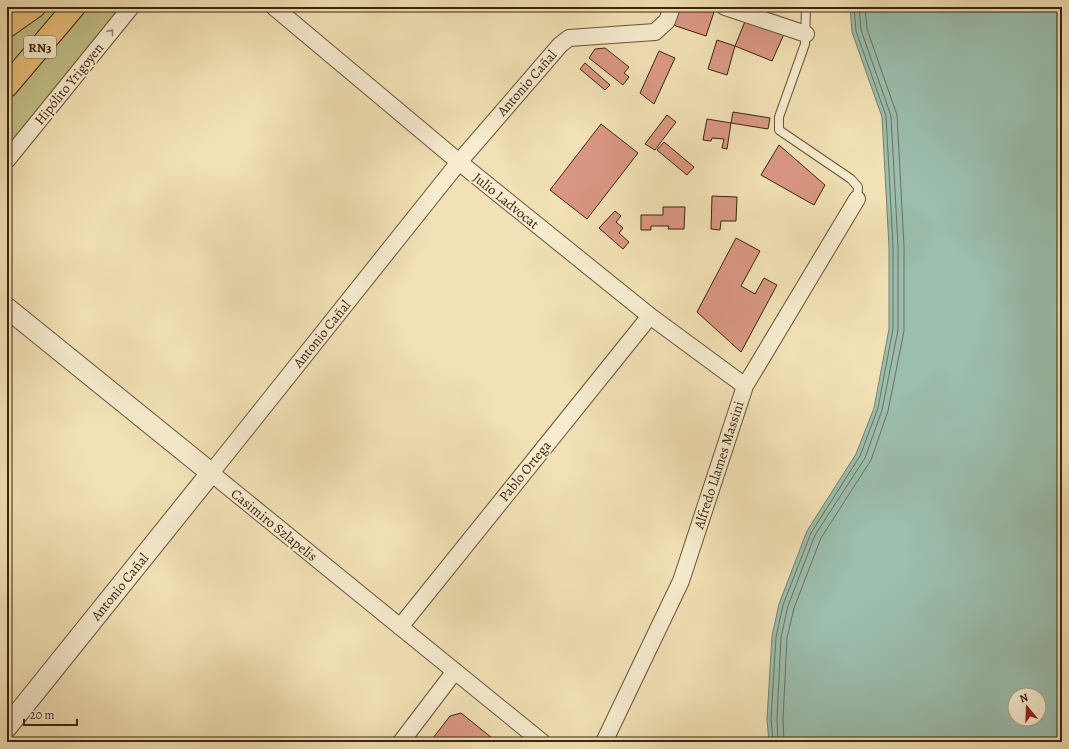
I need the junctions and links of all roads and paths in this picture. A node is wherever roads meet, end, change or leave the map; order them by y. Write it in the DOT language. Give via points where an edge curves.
graph roads {
  1 [pos="16,7"];
  2 [pos="34,7"];
  3 [pos="74,7"];
  4 [pos="131,7"];
  5 [pos="274,7"];
  6 [pos="672,7"];
  7 [pos="725,7"];
  8 [pos="806,7"];
  9 [pos="7,18"];
  10 [pos="7,26"];
  11 [pos="806,34"];
  12 [pos="7,86"];
  13 [pos="7,160"];
  14 [pos="459,162"];
  15 [pos="857,198"];
  16 [pos="7,308"];
  17 [pos="650,316"];
  18 [pos="744,386"];
  19 [pos="211,473"];
  20 [pos="400,626"];
  21 [pos="455,671"];
  22 [pos="7,728"];
  23 [pos="401,742"];
  24 [pos="542,742"];
  25 [pos="604,742"];
  1 -- 9 [label="street"];
  2 -- 10 [label="highway"];
  3 -- 12 [label="highway, RN3"];
  13 -- 4 [label="street, Hipólito Yrigoyen, one-way"];
  5 -- 14 [label="street, Julio Ladvocat"];
  6 -- 14 [label="street, Antonio Cañal" via="667,21 655,32 569,38 560,44"];
  7 -- 11 [label="street"];
  8 -- 11 [label="lane"];
  11 -- 15 [label="lane" via="805,44 779,117 779,130 851,179 858,187"];
  14 -- 17 [label="street, Julio Ladvocat"];
  14 -- 19 [label="street, Antonio Cañal"];
  15 -- 18 [label="street, Alfredo Llames Massini"];
  16 -- 19 [label="street, Casimiro Szlapelis"];
  17 -- 18 [label="street, Julio Ladvocat"];
  17 -- 20 [label="street, Pablo Ortega"];
  18 -- 25 [label="street, Alfredo Llames Massini" via="681,581"];
  19 -- 20 [label="street, Casimiro Szlapelis"];
  19 -- 22 [label="street, Antonio Cañal"];
  20 -- 21 [label="street, Casimiro Szlapelis"];
  21 -- 23 [label="street"];
  21 -- 24 [label="street, Casimiro Szlapelis"];
}
